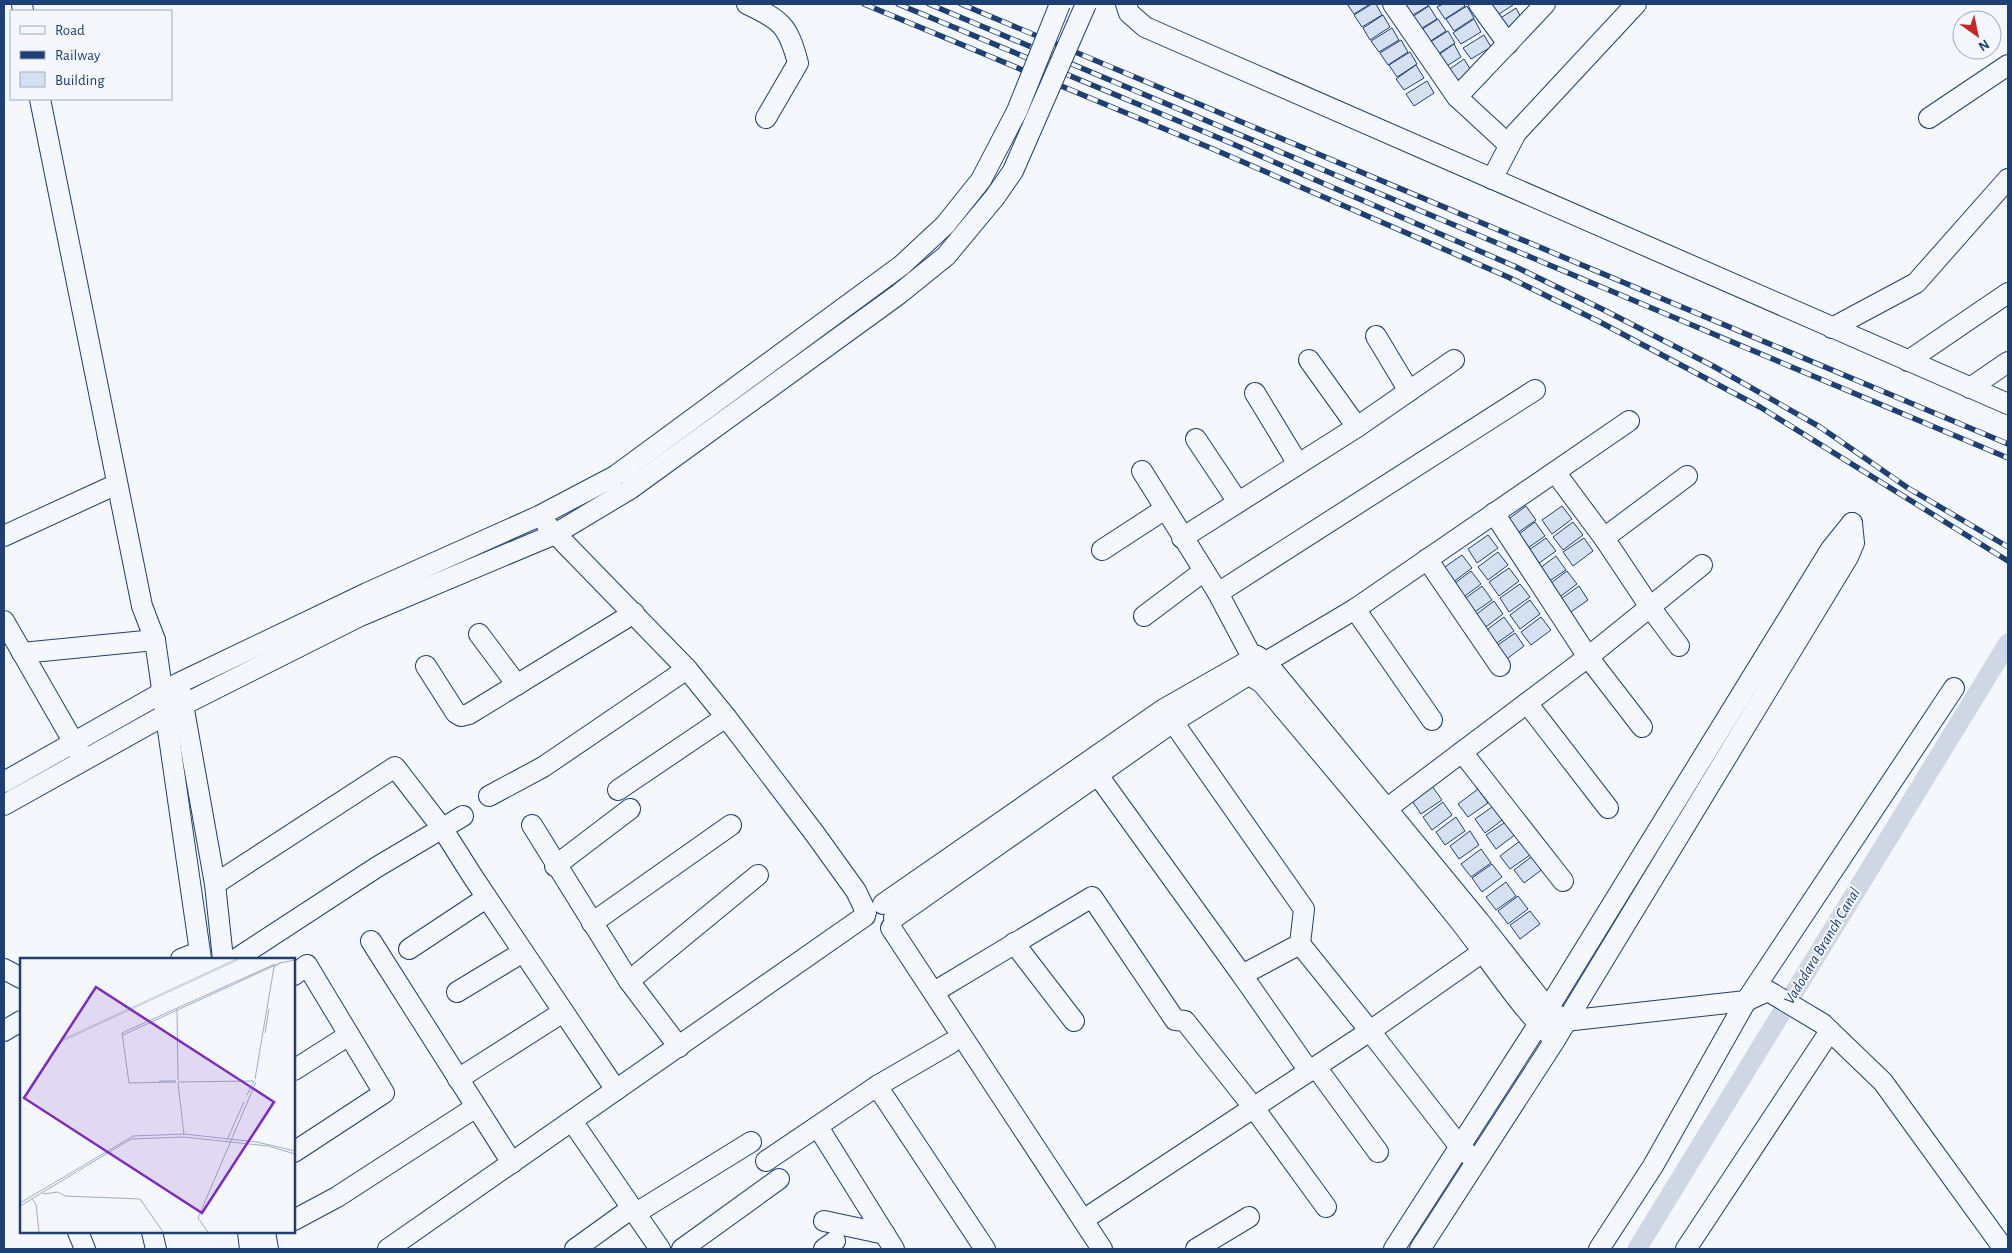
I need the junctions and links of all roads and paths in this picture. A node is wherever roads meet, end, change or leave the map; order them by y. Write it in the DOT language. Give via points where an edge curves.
graph roads {
  1 [pos="747,4"];
  2 [pos="1060,4"];
  3 [pos="1086,4"];
  4 [pos="1126,4"];
  5 [pos="1393,4"];
  6 [pos="1479,4"];
  7 [pos="1545,4"];
  8 [pos="1636,4"];
  9 [pos="1508,44"];
  10 [pos="2008,65"];
  11 [pos="1457,98"];
  12 [pos="40,100"];
  13 [pos="766,118"];
  14 [pos="1929,118"];
  15 [pos="1508,145"];
  16 [pos="1492,179"];
  17 [pos="2008,179"];
  18 [pos="2008,293"];
  19 [pos="1832,328"];
  20 [pos="1376,336"];
  21 [pos="1308,360"];
  22 [pos="1454,360"];
  23 [pos="1908,361"];
  24 [pos="2008,362"];
  25 [pos="1970,388"];
  26 [pos="1535,390"];
  27 [pos="1409,391"];
  28 [pos="1255,393"];
  29 [pos="2008,404"];
  30 [pos="1629,421"];
  31 [pos="1357,426"];
  32 [pos="1196,439"];
  33 [pos="1298,464"];
  34 [pos="1142,471"];
  35 [pos="1554,472"];
  36 [pos="1687,476"];
  37 [pos="622,483"];
  38 [pos="117,484"];
  39 [pos="1238,502"];
  40 [pos="1165,509"];
  41 [pos="1494,513"];
  42 [pos="540,516"];
  43 [pos="555,534"];
  44 [pos="4,536"];
  45 [pos="1182,538"];
  46 [pos="1604,538"];
  47 [pos="1102,550"];
  48 [pos="1427,560"];
  49 [pos="1702,565"];
  50 [pos="1204,571"];
  51 [pos="1218,593"];
  52 [pos="1650,607"];
  53 [pos="1355,609"];
  54 [pos="634,613"];
  55 [pos="1144,616"];
  56 [pos="4,621"];
  57 [pos="479,634"];
  58 [pos="156,646"];
  59 [pos="1679,646"];
  60 [pos="22,653"];
  61 [pos="1588,657"];
  62 [pos="426,666"];
  63 [pos="1258,666"];
  64 [pos="1500,666"];
  65 [pos="687,669"];
  66 [pos="179,683"];
  67 [pos="517,685"];
  68 [pos="1954,688"];
  69 [pos="162,693"];
  70 [pos="1527,703"];
  71 [pos="183,705"];
  72 [pos="166,716"];
  73 [pos="726,717"];
  74 [pos="1432,720"];
  75 [pos="1173,722"];
  76 [pos="1642,727"];
  77 [pos="73,743"];
  78 [pos="1462,752"];
  79 [pos="85,760"];
  80 [pos="1097,774"];
  81 [pos="4,782"];
  82 [pos="618,790"];
  83 [pos="490,796"];
  84 [pos="4,805"];
  85 [pos="1608,808"];
  86 [pos="630,809"];
  87 [pos="1381,813"];
  88 [pos="463,816"];
  89 [pos="532,825"];
  90 [pos="731,825"];
  91 [pos="442,828"];
  92 [pos="555,866"];
  93 [pos="758,875"];
  94 [pos="1563,881"];
  95 [pos="215,884"];
  96 [pos="486,898"];
  97 [pos="878,918"];
  98 [pos="592,923"];
  99 [pos="372,941"];
  100 [pos="1014,943"];
  101 [pos="1300,944"];
  102 [pos="408,949"];
  103 [pos="1484,951"];
  104 [pos="523,952"];
  105 [pos="194,957"];
  106 [pos="223,958"];
  107 [pos="238,958"];
  108 [pos="4,969"];
  109 [pos="295,973"];
  110 [pos="1242,975"];
  111 [pos="20,977"];
  112 [pos="629,981"];
  113 [pos="457,992"];
  114 [pos="934,992"];
  115 [pos="1746,1001"];
  116 [pos="563,1012"];
  117 [pos="1543,1017"];
  118 [pos="1074,1021"];
  119 [pos="1565,1021"];
  120 [pos="20,1022"];
  121 [pos="1826,1028"];
  122 [pos="4,1031"];
  123 [pos="1370,1031"];
  124 [pos="349,1035"];
  125 [pos="1555,1040"];
  126 [pos="951,1043"];
  127 [pos="679,1047"];
  128 [pos="295,1069"];
  129 [pos="1313,1069"];
  130 [pos="458,1079"];
  131 [pos="877,1086"];
  132 [pos="616,1090"];
  133 [pos="476,1107"];
  134 [pos="1254,1108"];
  135 [pos="576,1126"];
  136 [pos="818,1127"];
  137 [pos="751,1142"];
  138 [pos="1460,1147"];
  139 [pos="295,1151"];
  140 [pos="1378,1152"];
  141 [pos="766,1161"];
  142 [pos="1476,1161"];
  143 [pos="512,1163"];
  144 [pos="779,1179"];
  145 [pos="1326,1207"];
  146 [pos="634,1210"];
  147 [pos="1249,1217"];
  148 [pos="295,1219"];
  149 [pos="1083,1220"];
  150 [pos="824,1221"];
  151 [pos="78,1233"];
  152 [pos="152,1233"];
  153 [pos="264,1236"];
  154 [pos="889,1242"];
  155 [pos="85,1249"];
  156 [pos="156,1249"];
  157 [pos="250,1249"];
  158 [pos="388,1249"];
  159 [pos="412,1249"];
  160 [pos="574,1249"];
  161 [pos="660,1249"];
  162 [pos="682,1249"];
  163 [pos="985,1249"];
  164 [pos="1088,1249"];
  165 [pos="1102,1249"];
  166 [pos="1196,1249"];
  167 [pos="1394,1249"];
  168 [pos="1420,1249"];
  169 [pos="1599,1249"];
  170 [pos="1686,1249"];
  171 [pos="2004,1249"];
  1 -- 13 [label="street" via="776,18 792,38 798,63"];
  2 -- 37 [label="street, bridge" via="1017,111 981,180 945,225 902,265"];
  3 -- 37 [label="street, bridge" via="1013,171 946,256 898,294"];
  4 -- 16 [label="street" via="1129,14 1145,27"];
  5 -- 11 [label="street"];
  6 -- 9 [label="street"];
  7 -- 9 [label="street"];
  8 -- 15 [label="street"];
  9 -- 11 [label="street"];
  10 -- 14 [label="street"];
  11 -- 15 [label="street"];
  12 -- 38 [label="street"];
  15 -- 16 [label="street"];
  16 -- 19 [label="street"];
  17 -- 19 [label="street" via="1916,284"];
  18 -- 23 [label="street"];
  19 -- 23 [label="street"];
  20 -- 27 [label="street"];
  21 -- 31 [label="street"];
  22 -- 27 [label="street"];
  23 -- 25 [label="street"];
  24 -- 25 [label="street"];
  25 -- 29 [label="street"];
  26 -- 51 [label="street"];
  27 -- 31 [label="street"];
  28 -- 33 [label="street"];
  30 -- 35 [label="street"];
  31 -- 33 [label="street"];
  32 -- 39 [label="street"];
  33 -- 39 [label="street"];
  34 -- 40 [label="street"];
  35 -- 41 [label="street"];
  35 -- 46 [label="street"];
  36 -- 46 [label="street"];
  37 -- 42 [label="street"];
  37 -- 43 [label="street"];
  38 -- 44 [label="street"];
  38 -- 58 [label="street" via="142,606"];
  39 -- 45 [label="street"];
  40 -- 45 [label="street"];
  40 -- 47 [label="street"];
  41 -- 48 [label="street"];
  41 -- 61 [label="street"];
  42 -- 43 [label="street"];
  42 -- 66 [label="street" via="367,593"];
  43 -- 54 [label="street"];
  43 -- 71 [label="street" via="360,616"];
  45 -- 50 [label="street"];
  46 -- 52 [label="street"];
  48 -- 53 [label="street"];
  48 -- 64 [label="street"];
  49 -- 52 [label="street"];
  50 -- 51 [label="street"];
  50 -- 55 [label="street"];
  51 -- 63 [label="street"];
  52 -- 59 [label="street"];
  52 -- 61 [label="street"];
  53 -- 63 [label="street"];
  53 -- 74 [label="street"];
  54 -- 65 [label="street"];
  54 -- 67 [label="street"];
  56 -- 60 [label="street"];
  57 -- 67 [label="street"];
  58 -- 60 [label="street"];
  58 -- 66 [label="street"];
  58 -- 69 [label="street"];
  60 -- 77 [label="street"];
  61 -- 70 [label="street"];
  61 -- 76 [label="street"];
  62 -- 67 [label="street" via="461,716"];
  63 -- 75 [label="street"];
  63 -- 87 [label="street"];
  63 -- 97 [label="street" via="1164,709"];
  65 -- 73 [label="street"];
  65 -- 83 [label="street" via="543,767"];
  66 -- 69 [label="street"];
  66 -- 71 [label="street"];
  68 -- 115 [label="street"];
  69 -- 72 [label="street"];
  69 -- 77 [label="street"];
  70 -- 78 [label="street"];
  70 -- 85 [label="street"];
  71 -- 72 [label="street"];
  71 -- 95 [label="street"];
  72 -- 79 [label="street"];
  72 -- 105 [label="street"];
  73 -- 82 [label="street"];
  73 -- 97 [label="street"];
  75 -- 80 [label="street"];
  75 -- 101 [label="street" via="1304,909"];
  77 -- 79 [label="street"];
  77 -- 81 [label="street"];
  78 -- 87 [label="street"];
  78 -- 94 [label="street"];
  79 -- 84 [label="street"];
  80 -- 97 [label="street"];
  80 -- 110 [label="street"];
  86 -- 92 [label="street"];
  87 -- 103 [label="street"];
  87 -- 117 [label="street" via="1485,927"];
  88 -- 91 [label="street"];
  89 -- 92 [label="street"];
  90 -- 98 [label="street"];
  91 -- 95 [label="street" via="395,767"];
  91 -- 96 [label="street"];
  91 -- 107 [label="street"];
  92 -- 98 [label="street"];
  93 -- 112 [label="street"];
  95 -- 106 [label="street"];
  96 -- 102 [label="street"];
  96 -- 104 [label="street"];
  97 -- 114 [label="street"];
  97 -- 126 [label="street"];
  97 -- 127 [label="street"];
  97 -- 135 [label="street"];
  98 -- 112 [label="street"];
  99 -- 130 [label="street"];
  100 -- 114 [label="street"];
  100 -- 118 [label="street"];
  100 -- 134 [label="street" via="1092,897 1175,1020 1185,1021"];
  101 -- 110 [label="street"];
  101 -- 123 [label="street"];
  103 -- 117 [label="street"];
  103 -- 123 [label="street"];
  104 -- 113 [label="street"];
  104 -- 116 [label="street"];
  108 -- 111 [label="street"];
  109 -- 124 [label="street" via="307,965"];
  110 -- 129 [label="street"];
  112 -- 127 [label="street"];
  114 -- 149 [label="street"];
  115 -- 119 [label="street"];
  115 -- 121 [label="street" via="1768,991"];
  115 -- 169 [label="street" via="1653,1166"];
  116 -- 130 [label="street"];
  116 -- 132 [label="street"];
  117 -- 119 [label="street"];
  117 -- 119 [label="street" via="1831,549 1852,523 1854,543 1848,557"];
  117 -- 125 [label="street"];
  117 -- 138 [label="street"];
  119 -- 125 [label="street"];
  120 -- 122 [label="street"];
  121 -- 170 [label="street"];
  121 -- 171 [label="street" via="1883,1082"];
  123 -- 129 [label="street"];
  123 -- 138 [label="street"];
  124 -- 128 [label="street"];
  124 -- 139 [label="street" via="384,1093"];
  125 -- 142 [label="street"];
  126 -- 131 [label="street"];
  126 -- 164 [label="street"];
  127 -- 132 [label="street"];
  129 -- 134 [label="street"];
  129 -- 140 [label="street"];
  130 -- 133 [label="street"];
  131 -- 136 [label="street"];
  131 -- 163 [label="street"];
  132 -- 135 [label="street"];
  133 -- 143 [label="street"];
  133 -- 148 [label="street" via="337,1197"];
  134 -- 145 [label="street"];
  134 -- 149 [label="street"];
  135 -- 143 [label="street"];
  135 -- 146 [label="street"];
  135 -- 159 [label="street"];
  136 -- 141 [label="street"];
  136 -- 154 [label="street"];
  137 -- 146 [label="street"];
  138 -- 142 [label="street"];
  138 -- 167 [label="street"];
  142 -- 168 [label="street"];
  143 -- 158 [label="street"];
  144 -- 162 [label="street"];
  146 -- 160 [label="street"];
  146 -- 161 [label="street"];
  147 -- 166 [label="street"];
  149 -- 165 [label="street"];
  150 -- 154 [label="street"];
  151 -- 155 [label="street"];
  152 -- 156 [label="street"];
  153 -- 157 [label="street"];
}
